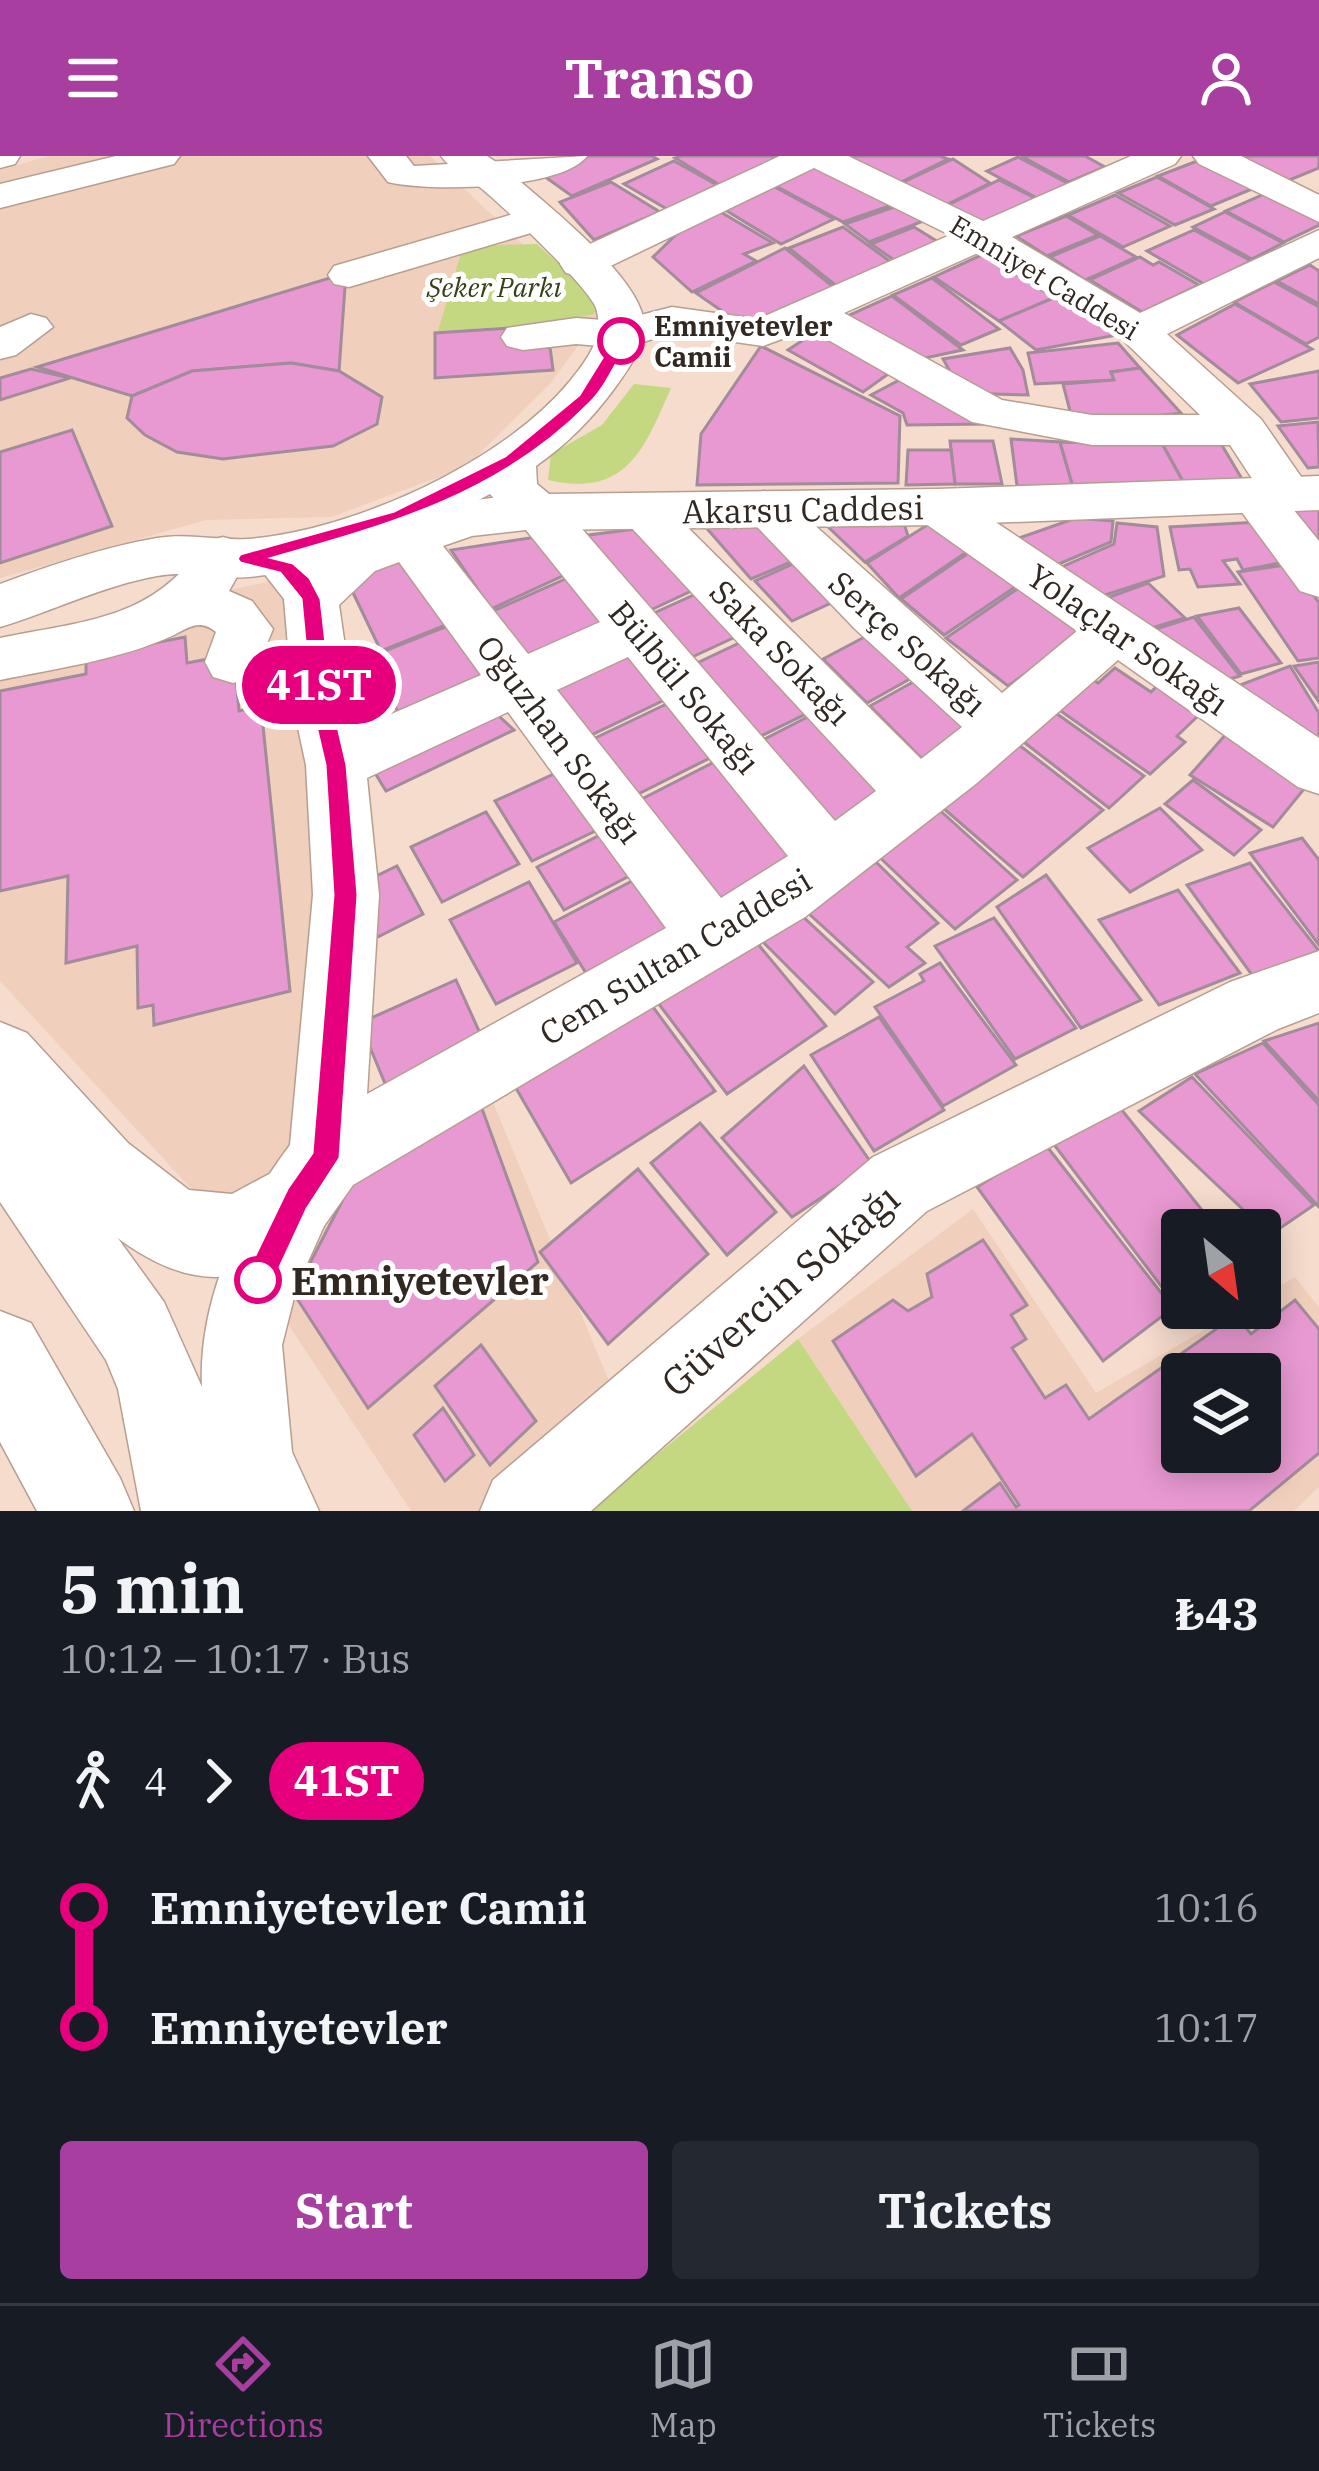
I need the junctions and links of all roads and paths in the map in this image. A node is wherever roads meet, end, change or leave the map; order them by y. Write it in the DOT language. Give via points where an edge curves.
graph roads {
  1 [pos="112,156"];
  2 [pos="161,156"];
  3 [pos="387,156"];
  4 [pos="568,156"];
  5 [pos="814,156"];
  6 [pos="1162,156"];
  7 [pos="1212,156"];
  8 [pos="476,163"];
  9 [pos="0,183"];
  10 [pos="0,196"];
  11 [pos="1319,210"];
  12 [pos="534,220"];
  13 [pos="980,233"];
  14 [pos="1319,242"];
  15 [pos="581,264"];
  16 [pos="349,275"];
  17 [pos="808,310"];
  18 [pos="1138,331"];
  19 [pos="624,335"];
  20 [pos="524,337"];
  21 [pos="1244,430"];
  22 [pos="511,460"];
  23 [pos="1287,494"];
  24 [pos="937,507"];
  25 [pos="764,508"];
  26 [pos="641,511"];
  27 [pos="539,512"];
  28 [pos="405,527"];
  29 [pos="235,557"];
  30 [pos="1319,578"];
  31 [pos="311,599"];
  32 [pos="186,605"];
  33 [pos="0,606"];
  34 [pos="637,628"];
  35 [pos="1113,632"];
  36 [pos="0,659"];
  37 [pos="233,662"];
  38 [pos="517,681"];
  39 [pos="1002,728"];
  40 [pos="336,765"];
  41 [pos="1317,765"];
  42 [pos="918,795"];
  43 [pos="831,862"];
  44 [pos="712,938"];
  45 [pos="1319,982"];
  46 [pos="0,1058"];
  47 [pos="0,1137"];
  48 [pos="312,1178"];
  49 [pos="0,1354"];
  50 [pos="87,1511"];
  51 [pos="185,1511"];
  52 [pos="274,1511"];
  53 [pos="524,1511"];
  1 -- 9 [label="street"];
  2 -- 10 [label="street"];
  3 -- 8 [label="street" via="411,177"];
  4 -- 8 [label="street"];
  5 -- 13 [label="street, Emniyet Caddesi"];
  5 -- 15 [label="street"];
  6 -- 13 [label="street"];
  7 -- 11 [label="street"];
  8 -- 12 [label="main road"];
  12 -- 15 [label="main road"];
  12 -- 16 [label="street"];
  13 -- 17 [label="street"];
  13 -- 18 [label="street, Emniyet Caddesi"];
  14 -- 18 [label="street"];
  15 -- 19 [label="main road" via="611,292"];
  17 -- 19 [label="street" via="763,333 672,320"];
  17 -- 21 [label="street" via="989,412 1092,430"];
  18 -- 21 [label="street, Emniyet Caddesi"];
  19 -- 20 [label="street"];
  19 -- 22 [label="main road" via="586,398"];
  21 -- 23 [label="street, Emniyet Caddesi"];
  22 -- 27 [label="main road" via="515,494"];
  22 -- 28 [label="main road"];
  23 -- 24 [label="main road, Akarsu Caddesi"];
  23 -- 30 [label="street, Emniyet Caddesi"];
  24 -- 25 [label="main road, Akarsu Caddesi"];
  24 -- 35 [label="street, Yolaçlar Sokağı"];
  25 -- 26 [label="main road, Akarsu Caddesi"];
  25 -- 39 [label="street, Serçe Sokağı"];
  26 -- 27 [label="main road, Akarsu Caddesi"];
  26 -- 42 [label="street, Saka Sokağı"];
  27 -- 28 [label="street, Akarsu Caddesi"];
  27 -- 34 [label="street, Bülbül Sokağı"];
  28 -- 29 [label="main road, Akarsu Caddesi"];
  28 -- 31 [label="street, Akarsu Caddesi"];
  28 -- 38 [label="street, Oğuzhan Sokağı"];
  29 -- 31 [label="street" via="286,568"];
  29 -- 32 [label="street"];
  29 -- 33 [label="main road, Akarsu Caddesi" via="158,557"];
  31 -- 40 [label="street"];
  32 -- 36 [label="street" via="153,623"];
  32 -- 37 [label="street" via="237,616 244,629"];
  34 -- 38 [label="street"];
  34 -- 43 [label="street, Bülbül Sokağı"];
  35 -- 39 [label="street, Cem Sultan Caddesi"];
  35 -- 41 [label="street, Yolaçlar Sokağı"];
  38 -- 40 [label="street"];
  38 -- 44 [label="street, Oğuzhan Sokağı"];
  39 -- 42 [label="street, Cem Sultan Caddesi"];
  40 -- 48 [label="street" via="346,895"];
  42 -- 43 [label="street, Cem Sultan Caddesi"];
  43 -- 44 [label="street, Cem Sultan Caddesi"];
  44 -- 48 [label="street, Cem Sultan Caddesi"];
  45 -- 53 [label="street, Güvercin Sokağı" via="1255,1006 900,1184"];
  46 -- 48 [label="main road" via="134,1205 182,1232 227,1236"];
  47 -- 51 [label="street" via="135,1331 160,1388"];
  48 -- 52 [label="street" via="258,1280 241,1345 249,1461"];
  49 -- 50 [label="main road"];
}
